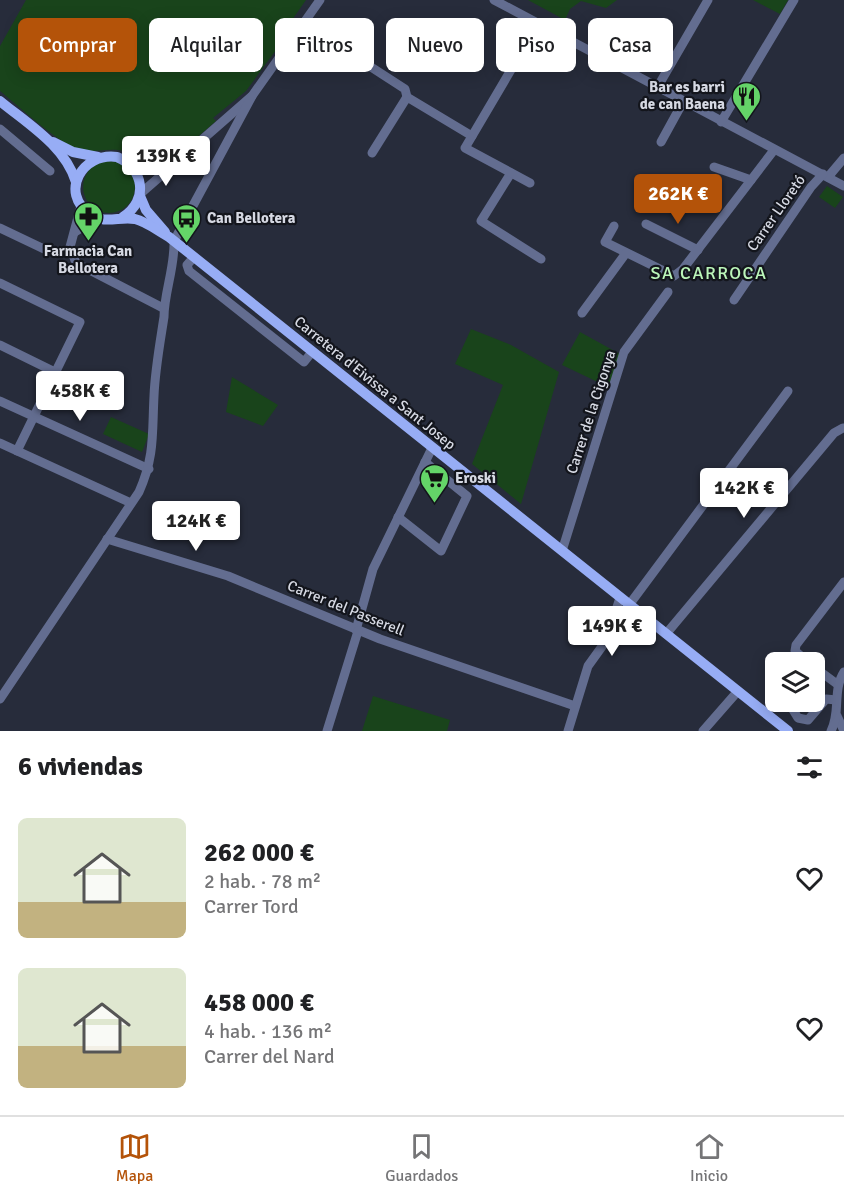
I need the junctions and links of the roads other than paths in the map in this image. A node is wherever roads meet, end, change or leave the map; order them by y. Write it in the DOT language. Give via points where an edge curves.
graph roads {
  1 [pos="320,0"];
  2 [pos="494,0"];
  3 [pos="708,0"];
  4 [pos="794,0"];
  5 [pos="527,18"];
  6 [pos="576,44"];
  7 [pos="374,69"];
  8 [pos="510,72"];
  9 [pos="657,88"];
  10 [pos="252,96"];
  11 [pos="407,97"];
  12 [pos="0,101"];
  13 [pos="683,102"];
  14 [pos="721,122"];
  15 [pos="0,129"];
  16 [pos="472,136"];
  17 [pos="48,140"];
  18 [pos="661,142"];
  19 [pos="774,150"];
  20 [pos="372,153"];
  21 [pos="101,157"];
  22 [pos="844,158"];
  23 [pos="174,161"];
  24 [pos="131,165"];
  25 [pos="714,167"];
  26 [pos="50,171"];
  27 [pos="511,173"];
  28 [pos="825,176"];
  29 [pos="751,180"];
  30 [pos="76,183"];
  31 [pos="530,183"];
  32 [pos="844,186"];
  33 [pos="140,195"];
  34 [pos="81,206"];
  35 [pos="123,217"];
  36 [pos="97,218"];
  37 [pos="646,224"];
  38 [pos="614,226"];
  39 [pos="0,228"];
  40 [pos="73,234"];
  41 [pos="171,239"];
  42 [pos="698,250"];
  43 [pos="70,253"];
  44 [pos="626,253"];
  45 [pos="540,259"];
  46 [pos="0,283"];
  47 [pos="668,292"];
  48 [pos="735,300"];
  49 [pos="163,308"];
  50 [pos="582,313"];
  51 [pos="0,345"];
  52 [pos="55,372"];
  53 [pos="788,391"];
  54 [pos="0,401"];
  55 [pos="34,416"];
  56 [pos="843,428"];
  57 [pos="0,443"];
  58 [pos="432,448"];
  59 [pos="17,451"];
  60 [pos="425,462"];
  61 [pos="149,469"];
  62 [pos="131,503"];
  63 [pos="398,517"];
  64 [pos="107,539"];
  65 [pos="562,551"];
  66 [pos="844,582"];
  67 [pos="625,601"];
  68 [pos="357,630"];
  69 [pos="666,634"];
  70 [pos="796,652"];
  71 [pos="844,672"];
  72 [pos="825,675"];
  73 [pos="837,684"];
  74 [pos="738,691"];
  75 [pos="0,699"];
  76 [pos="836,699"];
  77 [pos="825,700"];
  78 [pos="575,706"];
  79 [pos="794,712"];
  80 [pos="815,712"];
  81 [pos="836,714"];
  82 [pos="327,731"];
  83 [pos="567,731"];
  84 [pos="703,731"];
  85 [pos="788,731"];
  86 [pos="831,731"];
  87 [pos="844,731"];
  1 -- 10 [label="street"];
  2 -- 5 [label="street"];
  3 -- 9 [label="street"];
  4 -- 14 [label="street"];
  6 -- 9 [label="street"];
  7 -- 11 [label="street" via="405,89"];
  8 -- 16 [label="street"];
  9 -- 13 [label="street"];
  10 -- 23 [label="street" via="215,131"];
  10 -- 41 [label="street"];
  11 -- 16 [label="street"];
  11 -- 20 [label="street"];
  12 -- 17 [label="main road"];
  13 -- 14 [label="street"];
  13 -- 18 [label="street"];
  14 -- 19 [label="street"];
  15 -- 26 [label="street"];
  16 -- 27 [label="street" via="465,148"];
  17 -- 21 [label="main road" via="73,152"];
  17 -- 30 [label="main road" via="73,172"];
  19 -- 28 [label="street"];
  19 -- 29 [label="street"];
  21 -- 24 [label="main road" via="117,157"];
  21 -- 30 [label="main road" via="85,166"];
  22 -- 28 [label="street, Carrer Lloretó"];
  23 -- 24 [label="street"];
  23 -- 33 [label="street"];
  24 -- 33 [label="main road" via="139,178"];
  25 -- 29 [label="street"];
  27 -- 31 [label="street"];
  27 -- 45 [label="street" via="481,221"];
  28 -- 32 [label="street"];
  28 -- 48 [label="street, Carrer Lloretó" via="811,187"];
  29 -- 42 [label="street"];
  30 -- 34 [label="main road"];
  33 -- 35 [label="main road" via="134,208"];
  33 -- 41 [label="main road, Carretera d'Eivissa a Sant Josep" via="146,210"];
  34 -- 36 [label="main road"];
  34 -- 40 [label="street"];
  35 -- 36 [label="main road"];
  35 -- 41 [label="main road, Carretera d'Eivissa a Sant Josep" via="139,220"];
  36 -- 40 [label="street"];
  37 -- 42 [label="street"];
  38 -- 44 [label="street" via="605,242"];
  39 -- 43 [label="street" via="44,249"];
  40 -- 43 [label="street"];
  41 -- 49 [label="street" via="174,257"];
  41 -- 58 [label="main road, Carretera d'Eivissa a Sant Josep"];
  42 -- 44 [label="street" via="674,276"];
  43 -- 49 [label="street" via="81,267"];
  44 -- 50 [label="street"];
  46 -- 52 [label="street" via="80,322"];
  47 -- 65 [label="street, Carrer de la Cigonya" via="624,352"];
  49 -- 61 [label="street"];
  51 -- 52 [label="street"];
  52 -- 55 [label="street"];
  53 -- 67 [label="street"];
  54 -- 55 [label="street"];
  55 -- 59 [label="street"];
  55 -- 61 [label="street"];
  56 -- 69 [label="street" via="834,432"];
  57 -- 59 [label="street"];
  58 -- 60 [label="street"];
  58 -- 65 [label="main road, Carretera d'Eivissa a Sant Josep"];
  59 -- 62 [label="street"];
  60 -- 63 [label="street"];
  60 -- 63 [label="street" via="467,496 441,551"];
  61 -- 62 [label="street"];
  62 -- 64 [label="street"];
  63 -- 68 [label="street" via="373,569"];
  64 -- 68 [label="street, Carrer del Passerell" via="228,576"];
  64 -- 75 [label="street"];
  65 -- 67 [label="main road, Carretera d'Eivissa a Sant Josep"];
  66 -- 70 [label="street" via="796,645"];
  67 -- 69 [label="main road, Carretera d'Eivissa a Sant Josep"];
  67 -- 78 [label="street" via="606,642 588,666"];
  68 -- 78 [label="street, Carrer del Passerell"];
  68 -- 82 [label="street"];
  69 -- 74 [label="main road, Carretera d'Eivissa a Sant Josep"];
  71 -- 73 [label="street"];
  72 -- 73 [label="street"];
  73 -- 76 [label="street"];
  74 -- 84 [label="street"];
  74 -- 85 [label="main road, Carretera d'Eivissa a Sant Josep"];
  76 -- 77 [label="street"];
  76 -- 81 [label="street"];
  78 -- 83 [label="street"];
  79 -- 80 [label="street" via="798,718 808,720"];
  81 -- 86 [label="street"];
  81 -- 87 [label="street"];
}
